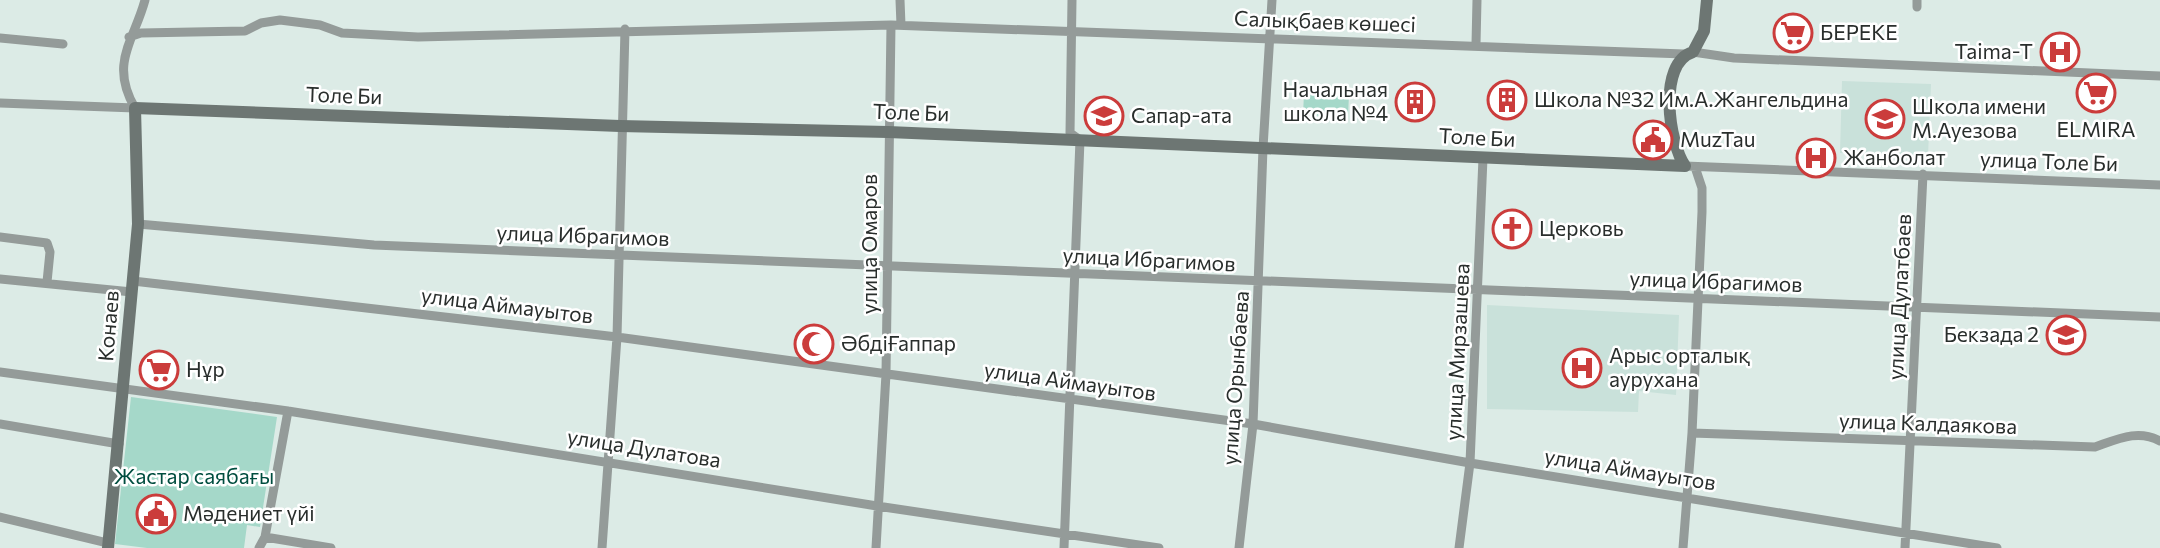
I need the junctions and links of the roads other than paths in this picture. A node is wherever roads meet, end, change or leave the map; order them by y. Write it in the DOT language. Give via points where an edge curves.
graph roads {
  1 [pos="145,0"];
  2 [pos="900,0"];
  3 [pos="1072,0"];
  4 [pos="1272,0"];
  5 [pos="1477,0"];
  6 [pos="1707,0"];
  7 [pos="896,25"];
  8 [pos="625,29"];
  9 [pos="1071,29"];
  10 [pos="129,37"];
  11 [pos="0,38"];
  12 [pos="1271,39"];
  13 [pos="63,44"];
  14 [pos="1476,44"];
  15 [pos="1689,53"];
  16 [pos="2160,76"];
  17 [pos="0,103"];
  18 [pos="135,108"];
  19 [pos="620,126"];
  20 [pos="888,132"];
  21 [pos="1080,140"];
  22 [pos="1263,148"];
  23 [pos="1483,158"];
  24 [pos="1690,166"];
  25 [pos="1923,174"];
  26 [pos="2160,184"];
  27 [pos="138,224"];
  28 [pos="0,237"];
  29 [pos="619,255"];
  30 [pos="887,266"];
  31 [pos="1076,274"];
  32 [pos="0,278"];
  33 [pos="47,282"];
  34 [pos="1259,282"];
  35 [pos="132,286"];
  36 [pos="1478,290"];
  37 [pos="1698,299"];
  38 [pos="1916,308"];
  39 [pos="2160,317"];
  40 [pos="617,337"];
  41 [pos="0,372"];
  42 [pos="886,374"];
  43 [pos="123,388"];
  44 [pos="1072,400"];
  45 [pos="288,411"];
  46 [pos="0,424"];
  47 [pos="1253,424"];
  48 [pos="1692,433"];
  49 [pos="1911,442"];
  50 [pos="2160,442"];
  51 [pos="119,444"];
  52 [pos="608,460"];
  53 [pos="1470,463"];
  54 [pos="1689,497"];
  55 [pos="877,506"];
  56 [pos="0,517"];
  57 [pos="1065,532"];
  58 [pos="1907,534"];
  59 [pos="265,537"];
  60 [pos="108,546"];
  61 [pos="259,548"];
  62 [pos="331,548"];
  63 [pos="602,548"];
  64 [pos="876,548"];
  65 [pos="1064,548"];
  66 [pos="1159,548"];
  67 [pos="1239,548"];
  68 [pos="1459,548"];
  69 [pos="1683,548"];
  70 [pos="1905,548"];
  71 [pos="1997,548"];
  1 -- 10 [label="street" via="138,27"];
  2 -- 7 [label="street, улица Омаров"];
  3 -- 9 [label="street"];
  4 -- 12 [label="street, улица Орынбаева"];
  5 -- 14 [label="street"];
  6 -- 15 [label="main road" via="1704,31"];
  7 -- 8 [label="street, Салықбаев көшесі"];
  7 -- 9 [label="street, Салықбаев көшесі"];
  7 -- 20 [label="street, улица Омаров"];
  8 -- 10 [label="street, Салықбаев көшесі" via="365,36 280,20 245,31"];
  8 -- 19 [label="street"];
  9 -- 12 [label="street, Салықбаев көшесі"];
  9 -- 21 [label="street" via="1068,117 1070,133"];
  10 -- 18 [label="street" via="124,77"];
  11 -- 13 [label="street"];
  12 -- 14 [label="street, Салықбаев көшесі"];
  12 -- 22 [label="street, улица Орынбаева"];
  14 -- 15 [label="street, Салықбаев көшесі"];
  15 -- 16 [label="street, Салықбаев көшесі"];
  15 -- 24 [label="main road" via="1674,68 1670,117 1676,152"];
  17 -- 18 [label="street"];
  18 -- 19 [label="main road, Толе Би"];
  18 -- 27 [label="main road, Конаев"];
  19 -- 20 [label="main road, Толе Би"];
  19 -- 29 [label="street"];
  20 -- 21 [label="main road, Толе Би"];
  20 -- 30 [label="street, улица Омаров"];
  21 -- 22 [label="main road, Толе Би"];
  21 -- 31 [label="street"];
  22 -- 23 [label="main road, Толе Би"];
  22 -- 34 [label="street, улица Орынбаева"];
  23 -- 24 [label="main road, Толе Би"];
  23 -- 36 [label="street, улица Мирзашева"];
  24 -- 25 [label="street, улица Толе Би"];
  24 -- 37 [label="street" via="1702,188"];
  25 -- 26 [label="street, улица Толе Би"];
  25 -- 38 [label="street, улица Дулатбаев"];
  27 -- 29 [label="street, улица Ибрагимов" via="374,245"];
  27 -- 35 [label="main road, Конаев"];
  28 -- 33 [label="street" via="47,243"];
  29 -- 30 [label="street, улица Ибрагимов"];
  29 -- 40 [label="street"];
  30 -- 31 [label="street, улица Ибрагимов"];
  30 -- 42 [label="street, улица Омаров"];
  31 -- 34 [label="street, улица Ибрагимов"];
  31 -- 44 [label="street"];
  32 -- 33 [label="street, улица Аймауытов"];
  33 -- 35 [label="street, улица Аймауытов"];
  34 -- 36 [label="street, улица Ибрагимов"];
  34 -- 47 [label="street, улица Орынбаева"];
  35 -- 40 [label="street, улица Аймауытов"];
  35 -- 43 [label="main road, Конаев"];
  36 -- 37 [label="street, улица Ибрагимов"];
  36 -- 53 [label="street, улица Мирзашева"];
  37 -- 38 [label="street, улица Ибрагимов"];
  37 -- 48 [label="street"];
  38 -- 39 [label="street, улица Ибрагимов"];
  38 -- 49 [label="street, улица Дулатбаев"];
  40 -- 42 [label="street, улица Аймауытов"];
  40 -- 52 [label="street"];
  41 -- 43 [label="street, улица Дулатова"];
  42 -- 44 [label="street, улица Аймауытов"];
  42 -- 55 [label="street, улица Омаров"];
  43 -- 45 [label="street, улица Дулатова"];
  43 -- 51 [label="main road, Конаев"];
  44 -- 47 [label="street, улица Аймауытов"];
  44 -- 57 [label="street"];
  45 -- 52 [label="street, улица Дулатова"];
  45 -- 59 [label="street"];
  46 -- 51 [label="street"];
  47 -- 53 [label="street, улица Аймауытов"];
  47 -- 67 [label="street, улица Орынбаева"];
  48 -- 49 [label="street, улица Калдаякова"];
  48 -- 54 [label="street"];
  49 -- 50 [label="street, улица Калдаякова" via="2095,447 2141,435"];
  49 -- 58 [label="street, улица Дулатбаев"];
  51 -- 60 [label="main road, Конаев"];
  52 -- 55 [label="street, улица Дулатова"];
  52 -- 63 [label="street"];
  53 -- 54 [label="street, улица Аймауытов"];
  53 -- 68 [label="street, улица Мирзашева"];
  54 -- 58 [label="street, улица Аймауытов"];
  54 -- 69 [label="street"];
  55 -- 57 [label="street, улица Дулатова"];
  55 -- 64 [label="street, улица Омаров"];
  56 -- 60 [label="street"];
  57 -- 65 [label="street"];
  57 -- 66 [label="street, улица Дулатова"];
  58 -- 70 [label="street, улица Дулатбаев"];
  58 -- 71 [label="street, улица Аймауытов"];
  59 -- 61 [label="street"];
  59 -- 62 [label="street"];
}
